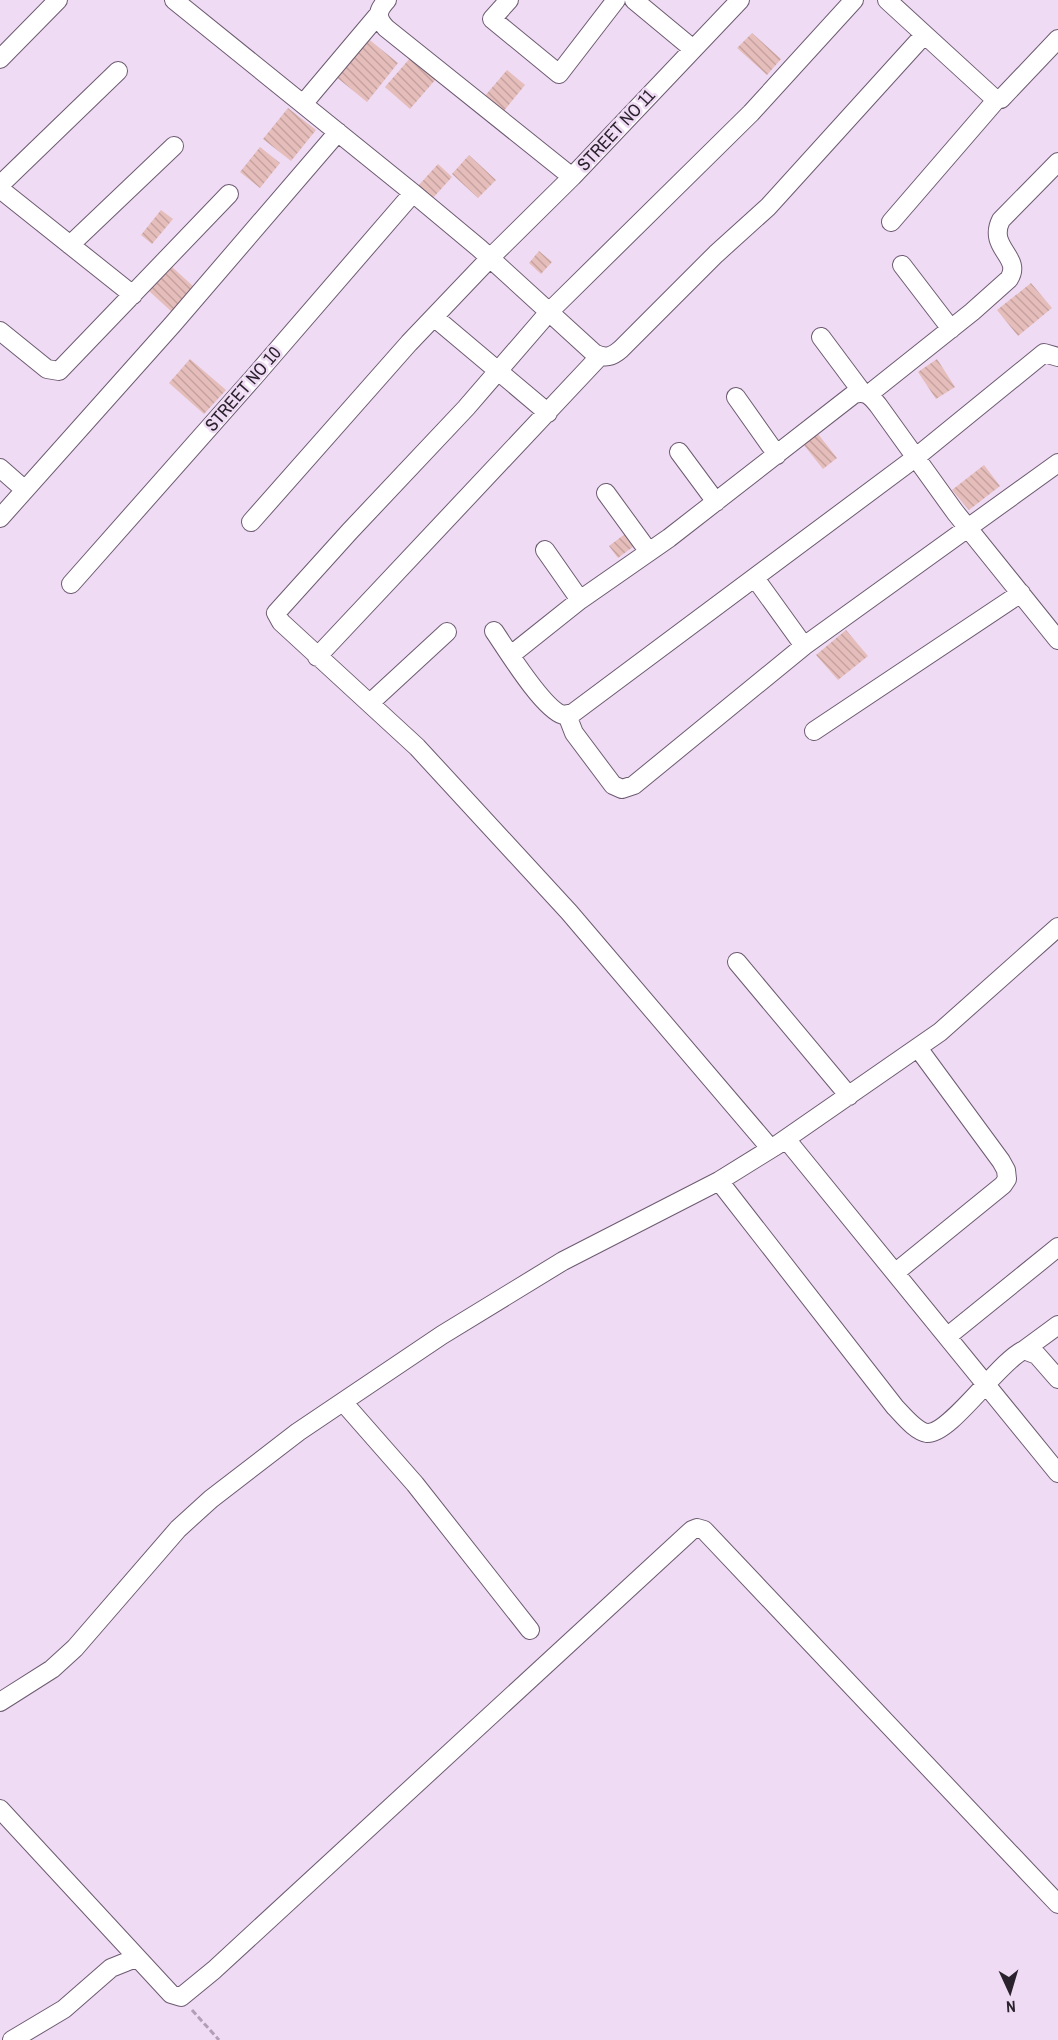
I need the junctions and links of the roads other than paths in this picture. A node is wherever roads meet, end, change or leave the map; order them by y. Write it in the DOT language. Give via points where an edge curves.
graph roads {
  1 [pos="58,0"];
  2 [pos="174,0"];
  3 [pos="509,0"];
  4 [pos="616,0"];
  5 [pos="634,0"];
  6 [pos="740,0"];
  7 [pos="854,0"];
  8 [pos="887,0"];
  9 [pos="383,7"];
  10 [pos="924,35"];
  11 [pos="1058,39"];
  12 [pos="693,50"];
  13 [pos="0,59"];
  14 [pos="118,71"];
  15 [pos="998,98"];
  16 [pos="303,104"];
  17 [pos="338,132"];
  18 [pos="174,146"];
  19 [pos="1058,162"];
  20 [pos="572,177"];
  21 [pos="0,187"];
  22 [pos="413,193"];
  23 [pos="229,194"];
  24 [pos="891,222"];
  25 [pos="70,245"];
  26 [pos="489,259"];
  27 [pos="902,265"];
  28 [pos="133,295"];
  29 [pos="549,312"];
  30 [pos="434,316"];
  31 [pos="951,329"];
  32 [pos="0,331"];
  33 [pos="821,338"];
  34 [pos="600,356"];
  35 [pos="1058,357"];
  36 [pos="498,370"];
  37 [pos="866,393"];
  38 [pos="736,397"];
  39 [pos="548,413"];
  40 [pos="680,452"];
  41 [pos="777,455"];
  42 [pos="915,458"];
  43 [pos="1058,463"];
  44 [pos="0,468"];
  45 [pos="25,490"];
  46 [pos="606,493"];
  47 [pos="716,502"];
  48 [pos="0,518"];
  49 [pos="251,522"];
  50 [pos="968,526"];
  51 [pos="545,550"];
  52 [pos="649,552"];
  53 [pos="755,578"];
  54 [pos="71,584"];
  55 [pos="1021,593"];
  56 [pos="580,600"];
  57 [pos="494,631"];
  58 [pos="447,632"];
  59 [pos="1058,640"];
  60 [pos="804,646"];
  61 [pos="511,655"];
  62 [pos="317,657"];
  63 [pos="370,703"];
  64 [pos="567,715"];
  65 [pos="814,731"];
  66 [pos="1058,927"];
  67 [pos="737,962"];
  68 [pos="918,1048"];
  69 [pos="849,1096"];
  70 [pos="779,1144"];
  71 [pos="719,1181"];
  72 [pos="1058,1247"];
  73 [pos="896,1272"];
  74 [pos="1058,1325"];
  75 [pos="948,1336"];
  76 [pos="1024,1350"];
  77 [pos="1058,1379"];
  78 [pos="987,1385"];
  79 [pos="343,1402"];
  80 [pos="1058,1473"];
  81 [pos="530,1630"];
  82 [pos="0,1702"];
  83 [pos="0,1809"];
  84 [pos="1058,1904"];
  85 [pos="136,1958"];
  86 [pos="12,2040"];
  1 -- 13 [label="street"];
  2 -- 16 [label="street"];
  3 -- 4 [label="street" via="492,19 559,74"];
  5 -- 12 [label="street"];
  6 -- 12 [label="street, STREET NO 11"];
  7 -- 29 [label="street" via="751,113"];
  8 -- 10 [label="street"];
  9 -- 16 [label="street"];
  9 -- 20 [label="street" via="380,21 386,28"];
  10 -- 15 [label="street"];
  10 -- 34 [label="street" via="768,207 614,355"];
  11 -- 15 [label="street"];
  12 -- 20 [label="street, STREET NO 11"];
  14 -- 21 [label="street"];
  15 -- 24 [label="street"];
  16 -- 17 [label="street"];
  17 -- 22 [label="street"];
  17 -- 45 [label="street"];
  18 -- 25 [label="street"];
  19 -- 31 [label="street" via="997,228 997,237 1013,273 1002,288"];
  20 -- 26 [label="street, STREET NO 11"];
  21 -- 25 [label="street"];
  22 -- 26 [label="street"];
  22 -- 54 [label="street, STREET NO 10"];
  23 -- 28 [label="street"];
  25 -- 28 [label="street"];
  26 -- 29 [label="street"];
  26 -- 30 [label="street, STREET NO 11"];
  27 -- 31 [label="street"];
  28 -- 32 [label="street" via="59,371 47,369"];
  29 -- 34 [label="street"];
  29 -- 36 [label="street"];
  30 -- 36 [label="street"];
  30 -- 49 [label="street, STREET NO 11"];
  31 -- 37 [label="street"];
  33 -- 37 [label="street"];
  34 -- 39 [label="street"];
  35 -- 42 [label="street" via="1044,353"];
  36 -- 39 [label="street"];
  36 -- 62 [label="street" via="276,611 281,622"];
  37 -- 41 [label="street" via="854,394"];
  37 -- 42 [label="street"];
  38 -- 41 [label="street"];
  39 -- 62 [label="street"];
  40 -- 47 [label="street"];
  41 -- 47 [label="street"];
  42 -- 50 [label="street"];
  42 -- 53 [label="street"];
  43 -- 50 [label="street"];
  44 -- 45 [label="street"];
  45 -- 48 [label="street"];
  46 -- 52 [label="street"];
  47 -- 52 [label="street"];
  50 -- 55 [label="street"];
  50 -- 60 [label="street"];
  51 -- 56 [label="street"];
  52 -- 56 [label="street"];
  53 -- 60 [label="street"];
  53 -- 64 [label="street"];
  55 -- 59 [label="street"];
  55 -- 65 [label="street"];
  56 -- 61 [label="street"];
  57 -- 61 [label="street"];
  58 -- 63 [label="street"];
  60 -- 64 [label="street" via="627,788 613,785 574,733"];
  61 -- 64 [label="street" via="551,708"];
  62 -- 63 [label="street"];
  63 -- 70 [label="street" via="417,747 569,912 739,1108"];
  66 -- 68 [label="street"];
  67 -- 69 [label="street"];
  68 -- 69 [label="street"];
  68 -- 73 [label="street" via="1001,1161 1007,1179"];
  69 -- 70 [label="street"];
  70 -- 71 [label="street"];
  70 -- 73 [label="street"];
  71 -- 78 [label="street" via="896,1407 920,1430 928,1433 941,1428"];
  71 -- 79 [label="street" via="563,1261"];
  72 -- 75 [label="street"];
  73 -- 75 [label="street"];
  74 -- 76 [label="street"];
  75 -- 78 [label="street"];
  76 -- 77 [label="street" via="1037,1355"];
  76 -- 78 [label="street"];
  78 -- 80 [label="street"];
  79 -- 81 [label="street" via="415,1484"];
  79 -- 82 [label="street" via="211,1499 178,1529 75,1648 52,1669"];
  83 -- 85 [label="street"];
  84 -- 85 [label="street" via="704,1530 697,1528 181,1997 171,1994"];
  85 -- 86 [label="street" via="111,1968 64,2009"];
}
